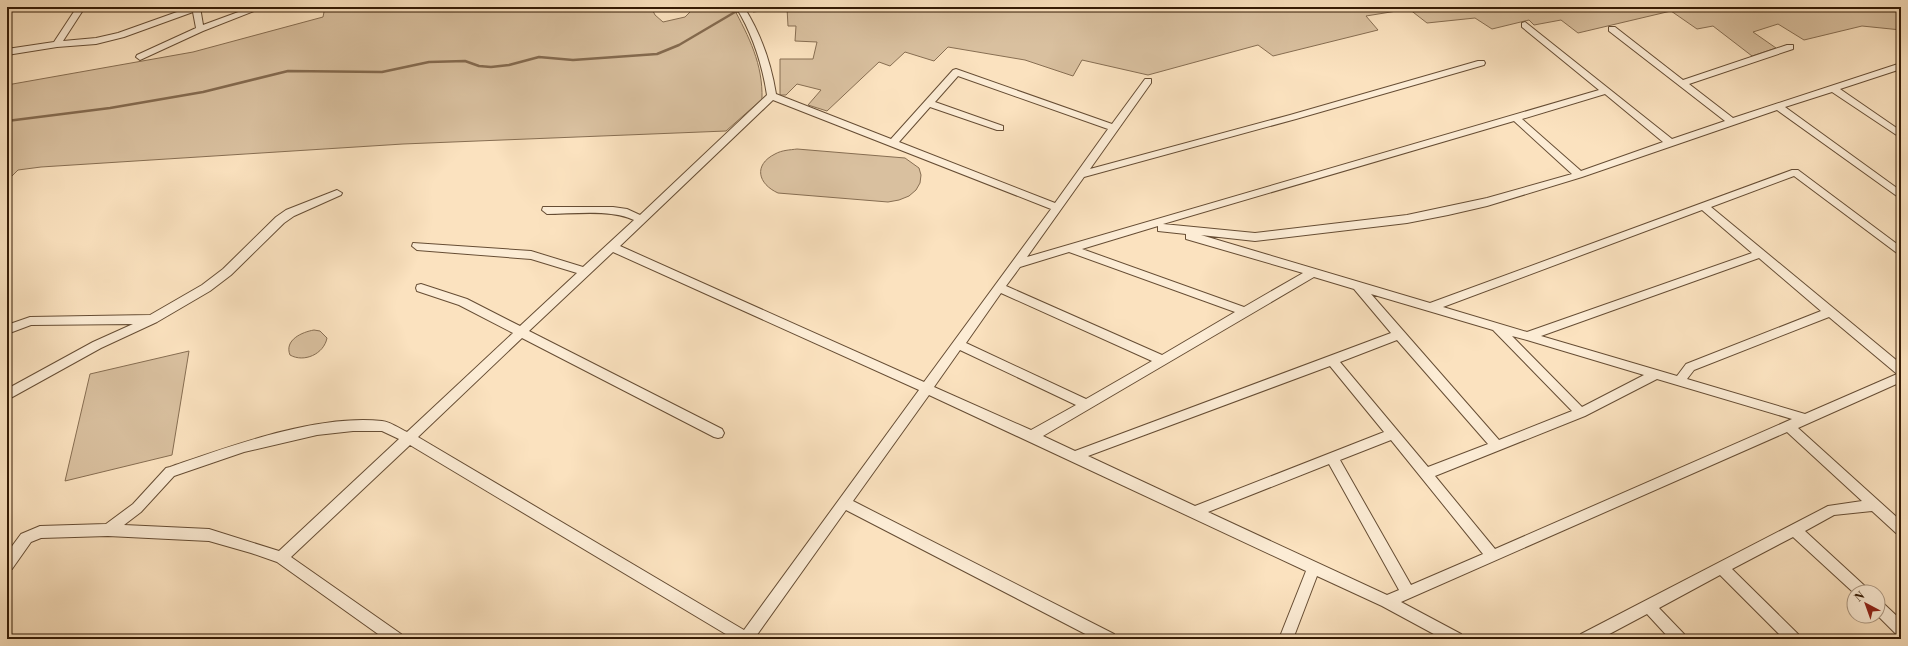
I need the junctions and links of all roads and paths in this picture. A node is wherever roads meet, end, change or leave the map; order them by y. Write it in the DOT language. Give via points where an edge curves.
graph roads {
  1 [pos="81,7"];
  2 [pos="260,7"];
  3 [pos="196,8"];
  4 [pos="742,10"];
  5 [pos="1525,25"];
  6 [pos="200,29"];
  7 [pos="1612,29"];
  8 [pos="57,44"];
  9 [pos="1790,47"];
  10 [pos="7,52"];
  11 [pos="140,57"];
  12 [pos="1481,63"];
  13 [pos="1901,66"];
  14 [pos="1148,81"];
  15 [pos="1682,84"];
  16 [pos="1833,88"];
  17 [pos="1606,91"];
  18 [pos="772,96"];
  19 [pos="929,103"];
  20 [pos="1778,106"];
  21 [pos="1515,118"];
  22 [pos="1732,122"];
  23 [pos="1000,128"];
  24 [pos="1114,128"];
  25 [pos="1901,135"];
  26 [pos="893,143"];
  27 [pos="1670,143"];
  28 [pos="1080,174"];
  29 [pos="1579,175"];
  30 [pos="337,192"];
  31 [pos="1901,196"];
  32 [pos="1056,207"];
  33 [pos="1704,207"];
  34 [pos="548,210"];
  35 [pos="642,220"];
  36 [pos="1156,226"];
  37 [pos="417,246"];
  38 [pos="613,247"];
  39 [pos="1069,248"];
  40 [pos="1901,252"];
  41 [pos="1760,254"];
  42 [pos="1016,264"];
  43 [pos="586,272"];
  44 [pos="1312,272"];
  45 [pos="1358,286"];
  46 [pos="421,288"];
  47 [pos="999,288"];
  48 [pos="1430,307"];
  49 [pos="1246,312"];
  50 [pos="1830,312"];
  51 [pos="153,319"];
  52 [pos="1496,327"];
  53 [pos="7,330"];
  54 [pos="521,333"];
  55 [pos="1399,335"];
  56 [pos="1527,336"];
  57 [pos="958,344"];
  58 [pos="1162,360"];
  59 [pos="1332,360"];
  60 [pos="1901,371"];
  61 [pos="1656,374"];
  62 [pos="1901,377"];
  63 [pos="1679,381"];
  64 [pos="926,389"];
  65 [pos="7,395"];
  66 [pos="1086,404"];
  67 [pos="1581,413"];
  68 [pos="1804,418"];
  69 [pos="1788,426"];
  70 [pos="718,433"];
  71 [pos="1393,434"];
  72 [pos="1032,436"];
  73 [pos="409,438"];
  74 [pos="1496,445"];
  75 [pos="1075,456"];
  76 [pos="1332,458"];
  77 [pos="1425,474"];
  78 [pos="844,503"];
  79 [pos="1874,505"];
  80 [pos="1194,512"];
  81 [pos="1794,529"];
  82 [pos="1901,529"];
  83 [pos="108,530"];
  84 [pos="1493,556"];
  85 [pos="281,558"];
  86 [pos="7,565"];
  87 [pos="1314,567"];
  88 [pos="1722,568"];
  89 [pos="1853,584"];
  90 [pos="1408,593"];
  91 [pos="1387,602"];
  92 [pos="1649,606"];
  93 [pos="1886,615"];
  94 [pos="1901,629"];
  95 [pos="396,639"];
  96 [pos="746,639"];
  97 [pos="1109,639"];
  98 [pos="1286,639"];
  99 [pos="1456,639"];
  100 [pos="1586,639"];
  101 [pos="1679,639"];
  102 [pos="1793,639"];
  1 -- 8 [label="street"];
  2 -- 6 [label="street"];
  3 -- 6 [label="street"];
  3 -- 8 [label="street" via="121,35 96,41"];
  4 -- 18 [label="street" via="756,34 766,59"];
  5 -- 17 [label="street"];
  6 -- 11 [label="street"];
  7 -- 15 [label="street"];
  8 -- 10 [label="street"];
  9 -- 15 [label="street"];
  12 -- 28 [label="street" via="1293,118"];
  13 -- 16 [label="street"];
  14 -- 24 [label="street"];
  15 -- 22 [label="street"];
  16 -- 20 [label="street"];
  16 -- 25 [label="street"];
  17 -- 21 [label="street"];
  17 -- 27 [label="street"];
  18 -- 26 [label="street"];
  18 -- 35 [label="street"];
  19 -- 23 [label="street"];
  19 -- 24 [label="street" via="956,72"];
  19 -- 26 [label="street"];
  20 -- 22 [label="street"];
  20 -- 31 [label="street"];
  21 -- 29 [label="street"];
  21 -- 36 [label="street"];
  22 -- 27 [label="street"];
  24 -- 28 [label="street"];
  26 -- 32 [label="street"];
  27 -- 29 [label="street"];
  28 -- 32 [label="street"];
  29 -- 36 [label="street" via="1448,211 1345,227 1255,237"];
  30 -- 51 [label="street" via="290,213 217,280"];
  32 -- 42 [label="street"];
  33 -- 40 [label="street" via="1795,172"];
  33 -- 41 [label="street"];
  33 -- 48 [label="street"];
  34 -- 35 [label="street" via="613,211 628,213"];
  35 -- 38 [label="street"];
  36 -- 39 [label="street"];
  36 -- 44 [label="street"];
  37 -- 43 [label="street" via="531,255"];
  38 -- 43 [label="street"];
  38 -- 64 [label="street"];
  39 -- 42 [label="street"];
  39 -- 49 [label="street"];
  41 -- 50 [label="street"];
  41 -- 56 [label="street"];
  42 -- 47 [label="street"];
  43 -- 54 [label="street"];
  44 -- 45 [label="street"];
  44 -- 49 [label="street"];
  45 -- 48 [label="street"];
  45 -- 55 [label="street"];
  46 -- 54 [label="street" via="462,302"];
  47 -- 57 [label="street"];
  47 -- 58 [label="street"];
  48 -- 52 [label="street"];
  49 -- 58 [label="street"];
  50 -- 60 [label="street"];
  50 -- 63 [label="street" via="1690,367"];
  51 -- 53 [label="street" via="30,321"];
  51 -- 65 [label="street" via="98,345"];
  52 -- 56 [label="street"];
  52 -- 67 [label="street"];
  54 -- 70 [label="street"];
  54 -- 73 [label="street"];
  55 -- 59 [label="street"];
  55 -- 74 [label="street"];
  56 -- 61 [label="street"];
  57 -- 64 [label="street"];
  57 -- 66 [label="street"];
  58 -- 66 [label="street"];
  59 -- 71 [label="street"];
  59 -- 75 [label="street"];
  61 -- 63 [label="street"];
  61 -- 67 [label="street"];
  62 -- 68 [label="street"];
  63 -- 68 [label="street"];
  64 -- 72 [label="street"];
  64 -- 78 [label="street"];
  66 -- 72 [label="street"];
  67 -- 74 [label="street"];
  68 -- 69 [label="street"];
  69 -- 79 [label="street"];
  69 -- 84 [label="street"];
  71 -- 76 [label="street"];
  71 -- 77 [label="street"];
  72 -- 75 [label="street"];
  73 -- 83 [label="street" via="383,426 353,426 317,430 244,447 170,472 137,508"];
  73 -- 85 [label="street"];
  73 -- 96 [label="street"];
  74 -- 77 [label="street"];
  75 -- 80 [label="street"];
  76 -- 80 [label="street"];
  76 -- 90 [label="street"];
  77 -- 84 [label="street"];
  78 -- 96 [label="street"];
  78 -- 97 [label="street"];
  79 -- 81 [label="street" via="1832,510"];
  79 -- 82 [label="street"];
  80 -- 87 [label="street"];
  81 -- 88 [label="street"];
  81 -- 89 [label="street"];
  83 -- 85 [label="street" via="209,535"];
  83 -- 86 [label="street" via="40,532 26,538"];
  84 -- 90 [label="street"];
  85 -- 95 [label="street"];
  87 -- 91 [label="street"];
  87 -- 98 [label="street"];
  88 -- 92 [label="street"];
  88 -- 102 [label="street"];
  90 -- 91 [label="street"];
  91 -- 99 [label="street"];
  92 -- 100 [label="street"];
  92 -- 101 [label="street"];
  93 -- 94 [label="street"];
}
